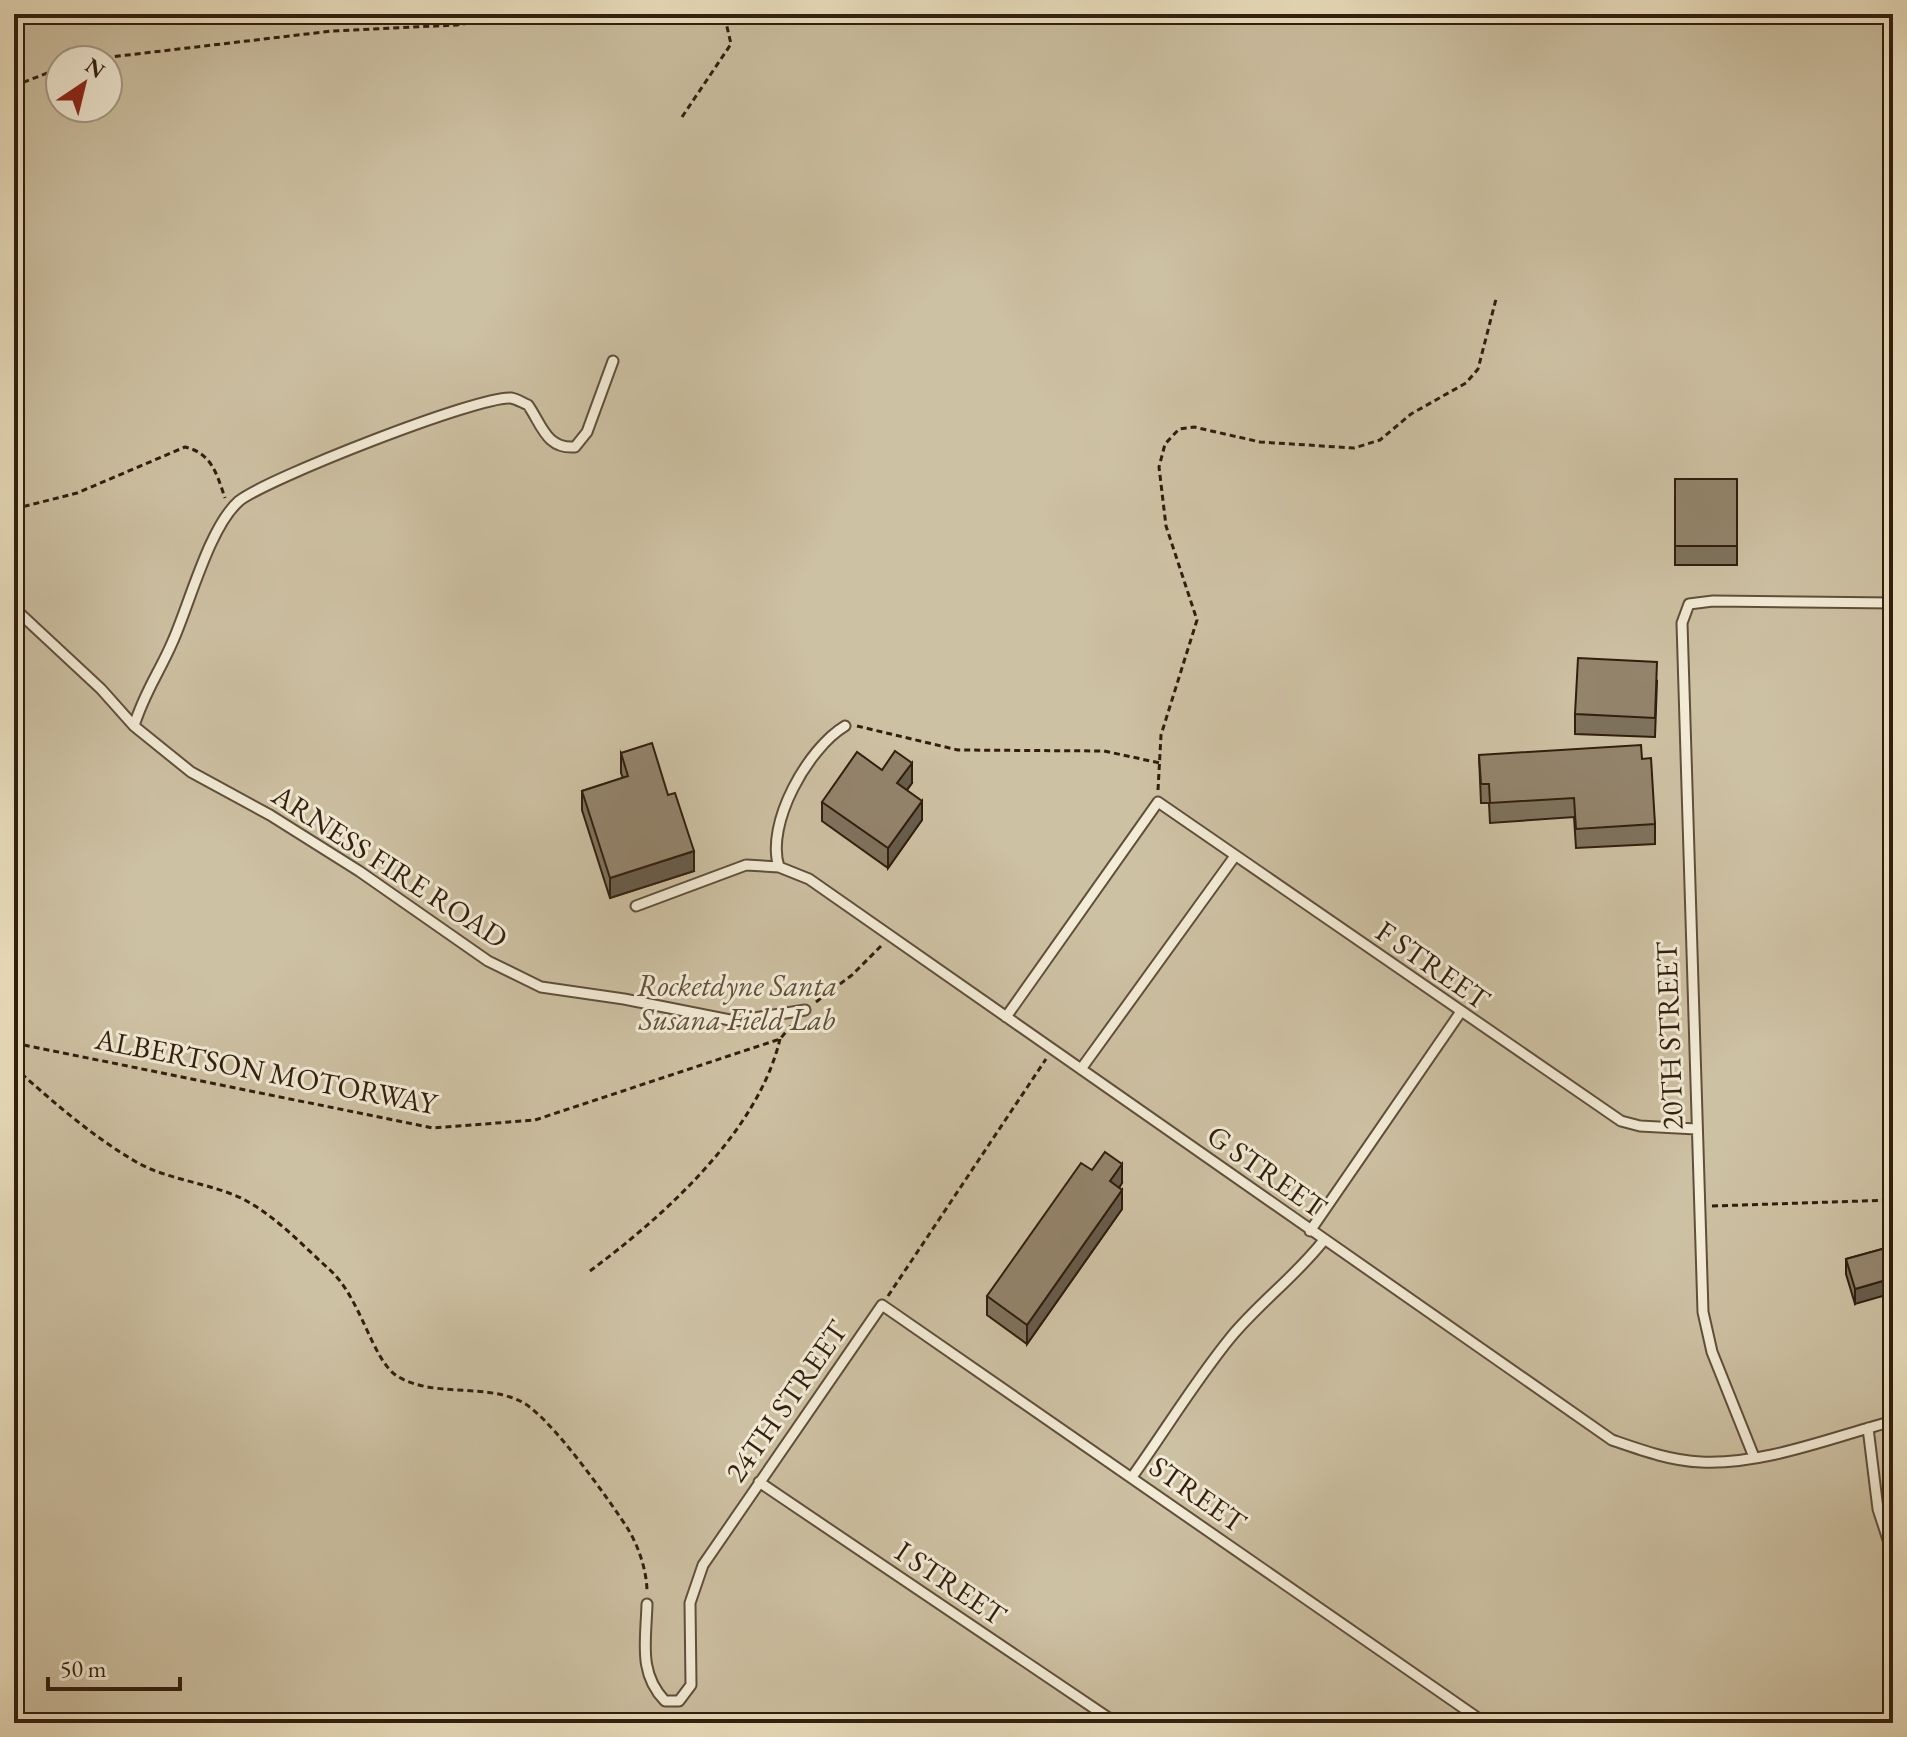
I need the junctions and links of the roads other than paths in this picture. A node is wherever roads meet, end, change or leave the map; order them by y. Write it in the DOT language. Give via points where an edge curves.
graph roads {
  1 [pos="613,361"];
  2 [pos="1893,603"];
  3 [pos="14,608"];
  4 [pos="134,726"];
  5 [pos="845,726"];
  6 [pos="1235,856"];
  7 [pos="779,867"];
  8 [pos="636,906"];
  9 [pos="805,1010"];
  10 [pos="1460,1013"];
  11 [pos="1006,1017"];
  12 [pos="1081,1069"];
  13 [pos="1696,1129"];
  14 [pos="1310,1231"];
  15 [pos="1324,1240"];
  16 [pos="882,1305"];
  17 [pos="1893,1421"];
  18 [pos="1868,1428"];
  19 [pos="1754,1457"];
  20 [pos="1132,1477"];
  21 [pos="759,1482"];
  22 [pos="1893,1555"];
  23 [pos="647,1604"];
  24 [pos="1116,1723"];
  25 [pos="1485,1723"];
  1 -- 4 [label="lane" via="587,432 575,447 560,448 548,439 528,405 510,398 372,440 239,502 208,553 171,645 145,690"];
  2 -- 13 [label="lane, 20TH STREET" via="1689,604 1682,623"];
  3 -- 4 [label="lane, ARNESS FIRE ROAD"];
  4 -- 9 [label="lane, ARNESS FIRE ROAD" via="191,772 359,871 488,961 541,987 735,1021"];
  5 -- 7 [label="lane" via="828,736 791,792 774,850"];
  6 -- 10 [label="lane, F STREET"];
  6 -- 11 [label="lane, F STREET" via="1158,802"];
  6 -- 12 [label="lane"];
  7 -- 8 [label="lane, G STREET" via="746,865"];
  7 -- 11 [label="lane, G STREET" via="809,879"];
  10 -- 13 [label="lane, F STREET" via="1621,1121"];
  10 -- 14 [label="lane"];
  11 -- 12 [label="lane, G STREET"];
  12 -- 14 [label="lane, G STREET"];
  13 -- 19 [label="lane, 20TH STREET" via="1703,1312 1712,1352"];
  14 -- 15 [label="lane, G STREET"];
  15 -- 19 [label="lane, G STREET" via="1612,1440 1702,1462"];
  15 -- 20 [label="lane" via="1230,1338"];
  16 -- 20 [label="lane, STREET"];
  16 -- 21 [label="lane, 24TH STREET"];
  17 -- 18 [label="lane, G STREET"];
  18 -- 19 [label="lane, G STREET"];
  18 -- 22 [label="lane" via="1878,1509"];
  20 -- 25 [label="lane, STREET"];
  21 -- 23 [label="lane, 24TH STREET" via="696,1582 690,1603 691,1685 679,1701 665,1701 651,1687 646,1668"];
  21 -- 24 [label="lane, I STREET"];
}
